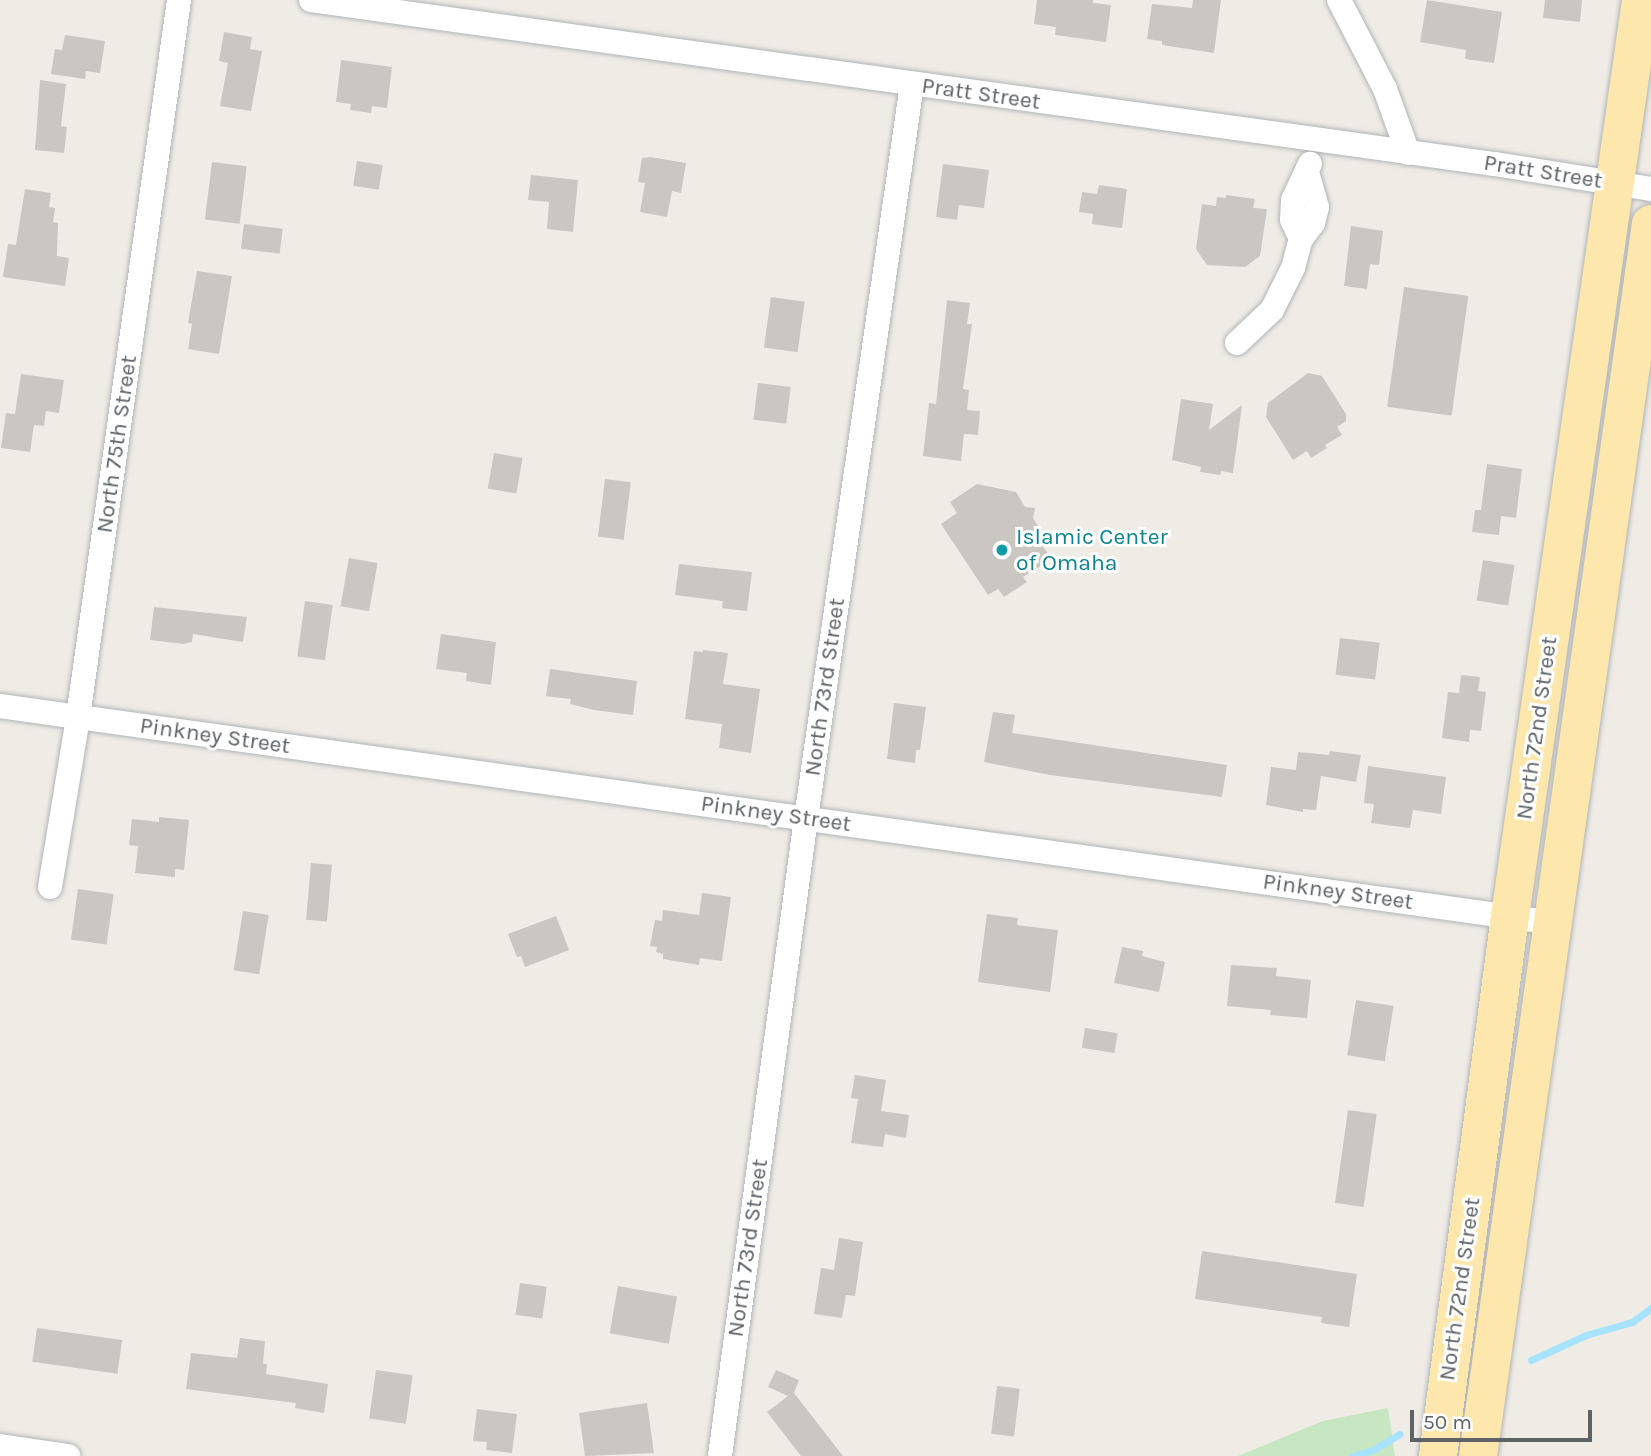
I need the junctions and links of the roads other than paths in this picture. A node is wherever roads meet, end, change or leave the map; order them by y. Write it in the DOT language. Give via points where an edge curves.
graph roads {
  1 [pos="178,0"];
  2 [pos="311,0"];
  3 [pos="1339,0"];
  4 [pos="1641,0"];
  5 [pos="912,84"];
  6 [pos="1316,140"];
  7 [pos="1408,153"];
  8 [pos="1633,186"];
  9 [pos="1651,224"];
  10 [pos="1237,343"];
  11 [pos="0,706"];
  12 [pos="78,717"];
  13 [pos="806,818"];
  14 [pos="50,887"];
  15 [pos="1510,916"];
  16 [pos="1553,923"];
  17 [pos="0,1446"];
  18 [pos="68,1456"];
  19 [pos="720,1456"];
  20 [pos="1438,1456"];
  21 [pos="1478,1456"];
  1 -- 12 [label="street, North 75th Street"];
  2 -- 5 [label="street, Pratt Street"];
  3 -- 7 [label="street" via="1385,89"];
  4 -- 8 [label="main road, North 72nd Street"];
  5 -- 6 [label="street, Pratt Street"];
  5 -- 13 [label="street, North 73rd Street"];
  6 -- 7 [label="street, Pratt Street"];
  6 -- 10 [label="street" via="1293,200 1292,219 1301,239 1293,268 1272,310"];
  7 -- 8 [label="street, Pratt Street"];
  8 -- 15 [label="main road, North 72nd Street"];
  9 -- 16 [label="main road, North 72nd Street"];
  11 -- 12 [label="street, Pinkney Street"];
  12 -- 13 [label="street, Pinkney Street"];
  12 -- 14 [label="street, North 75th Street"];
  13 -- 15 [label="street, Pinkney Street"];
  13 -- 19 [label="street, North 73rd Street"];
  15 -- 16 [label="street, Pinkney Street"];
  15 -- 20 [label="main road, North 72nd Street"];
  16 -- 21 [label="main road, North 72nd Street"];
  17 -- 18 [label="street"];
}
